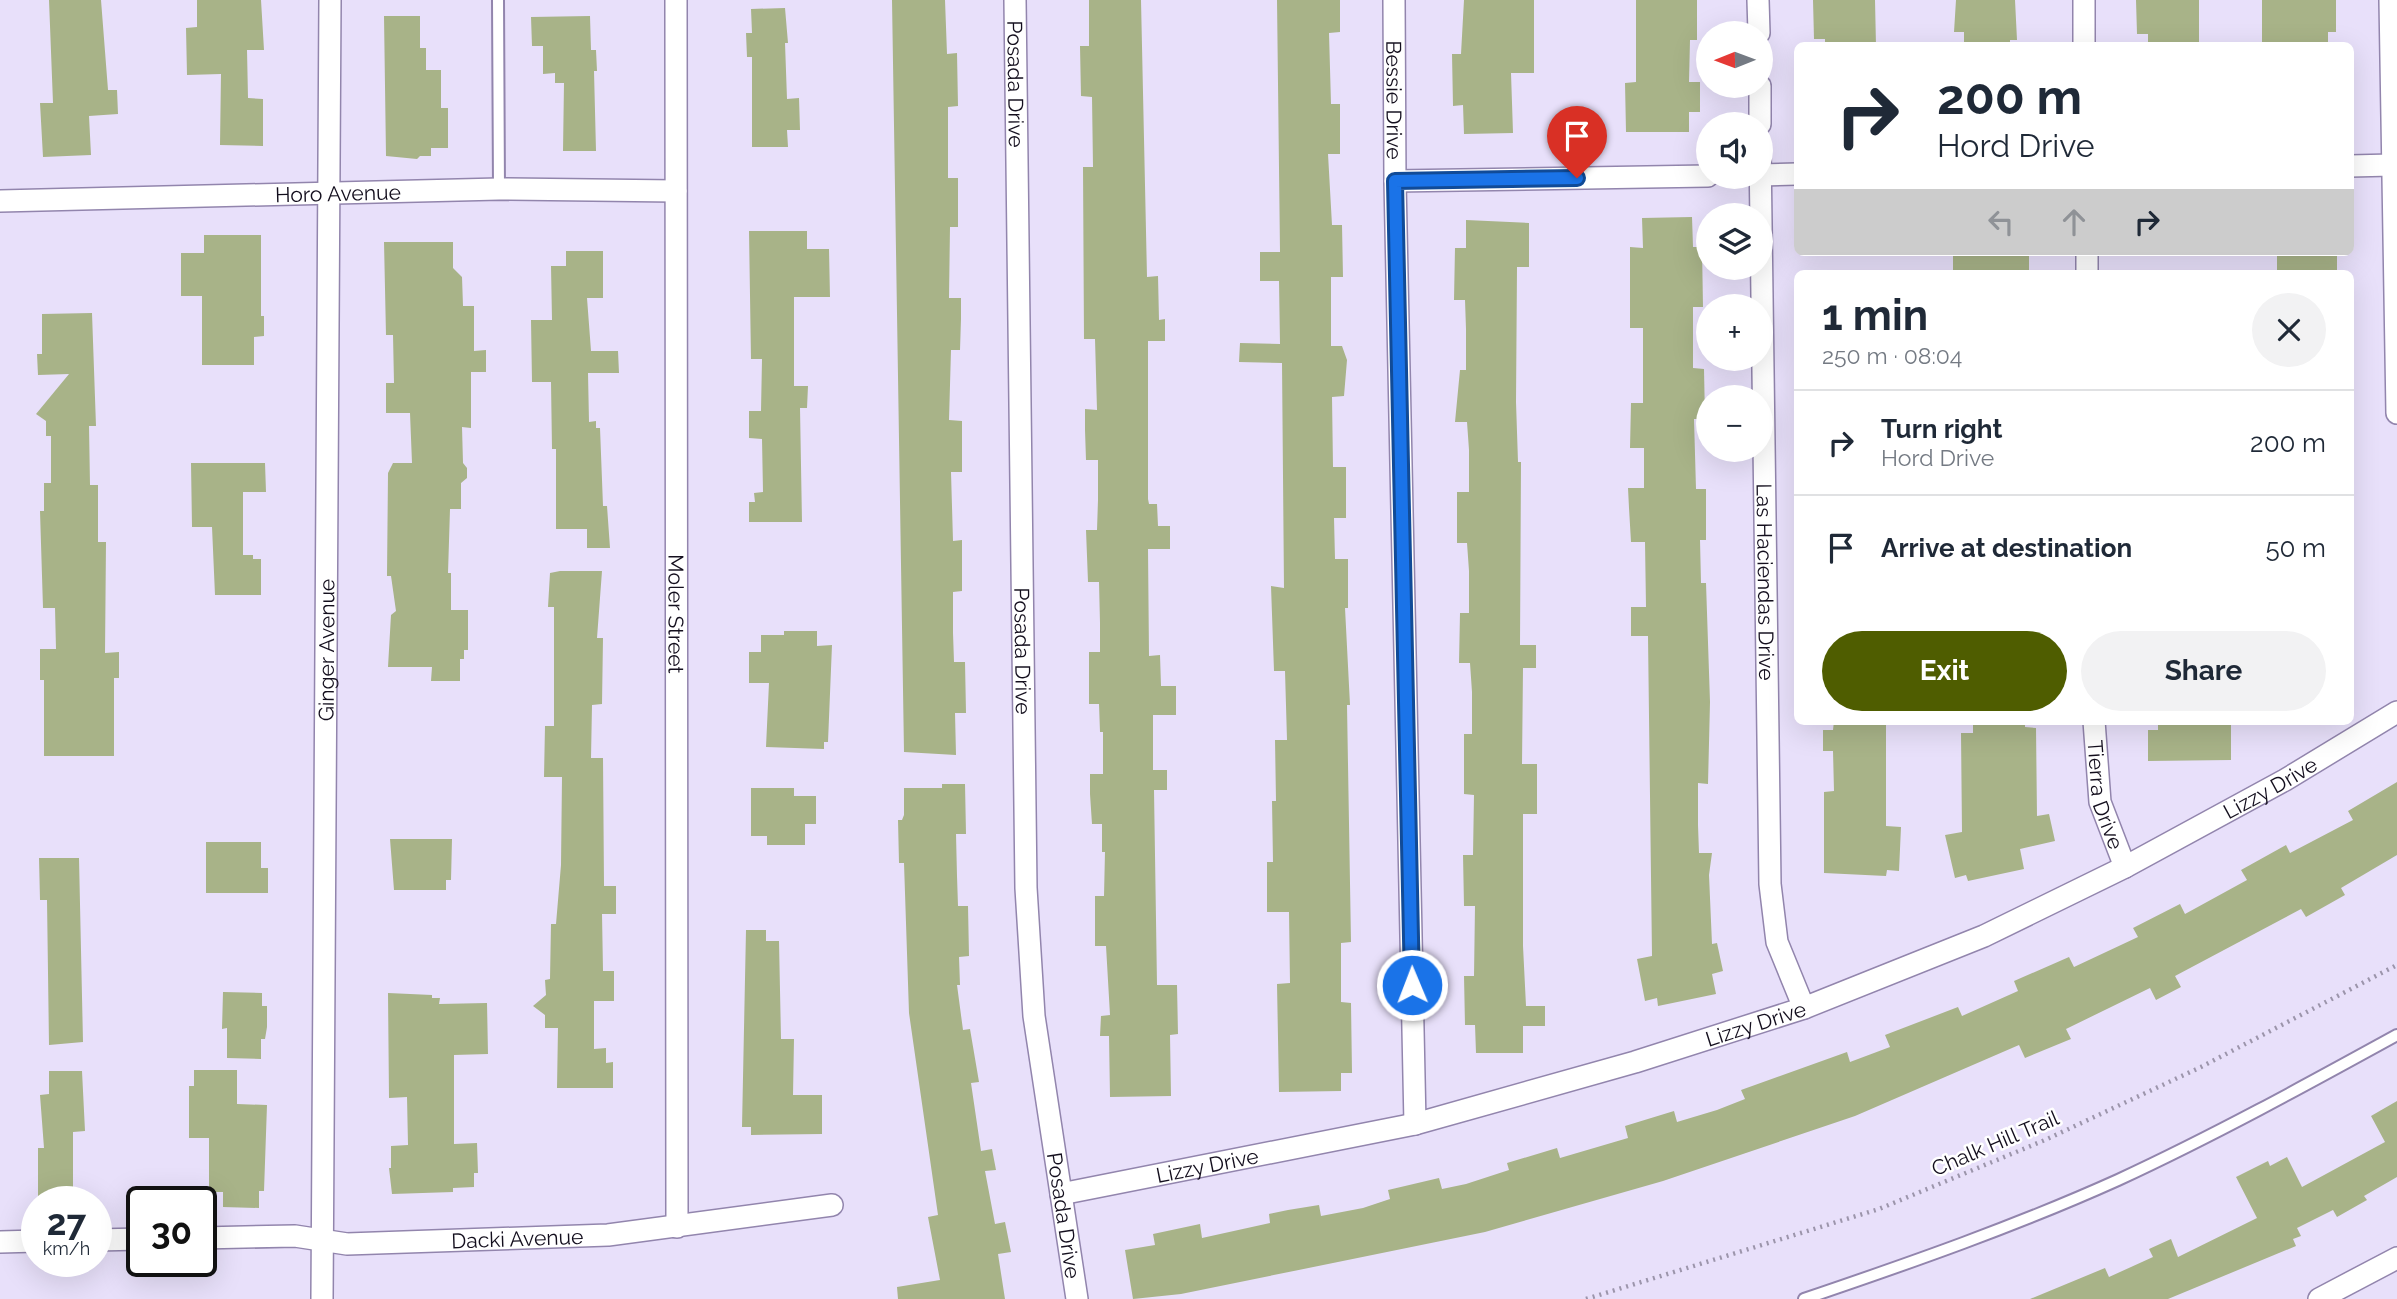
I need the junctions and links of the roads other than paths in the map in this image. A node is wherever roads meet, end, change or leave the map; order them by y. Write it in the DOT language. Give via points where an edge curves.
graph roads {
  1 [pos="330,0"];
  2 [pos="498,0"];
  3 [pos="676,0"];
  4 [pos="1015,0"];
  5 [pos="1394,0"];
  6 [pos="1758,0"];
  7 [pos="2084,0"];
  8 [pos="2390,0"];
  9 [pos="1759,21"];
  10 [pos="2084,42"];
  11 [pos="2392,165"];
  12 [pos="2354,166"];
  13 [pos="1794,174"];
  14 [pos="1773,175"];
  15 [pos="1696,176"];
  16 [pos="1395,181"];
  17 [pos="499,189"];
  18 [pos="1761,189"];
  19 [pos="676,191"];
  20 [pos="328,194"];
  21 [pos="0,201"];
  22 [pos="2397,413"];
  23 [pos="2397,712"];
  24 [pos="2094,725"];
  25 [pos="2125,867"];
  26 [pos="1804,1008"];
  27 [pos="2397,1035"];
  28 [pos="1415,1124"];
  29 [pos="1061,1194"];
  30 [pos="832,1205"];
  31 [pos="677,1227"];
  32 [pos="217,1238"];
  33 [pos="323,1240"];
  34 [pos="21,1241"];
  35 [pos="0,1242"];
  36 [pos="2397,1258"];
  37 [pos="321,1299"];
  38 [pos="1077,1299"];
  39 [pos="1804,1299"];
  40 [pos="2319,1299"];
  1 -- 20 [label="street, Ginger Avenue"];
  2 -- 17 [label="lane"];
  3 -- 19 [label="street, Moler Street"];
  4 -- 29 [label="street, Posada Drive" via="1026,888 1034,1016"];
  5 -- 16 [label="street, Bessie Drive"];
  6 -- 9 [label="street"];
  7 -- 10 [label="street"];
  8 -- 11 [label="street"];
  11 -- 12 [label="street"];
  11 -- 22 [label="street"];
  13 -- 14 [label="street"];
  15 -- 16 [label="street"];
  16 -- 28 [label="street, Bessie Drive"];
  17 -- 19 [label="street, Horo Avenue"];
  17 -- 20 [label="street, Horo Avenue"];
  18 -- 26 [label="street, Las Haciendas Drive" via="1770,884 1777,942"];
  19 -- 31 [label="street, Moler Street"];
  20 -- 21 [label="street, Horo Avenue"];
  20 -- 33 [label="street, Ginger Avenue"];
  23 -- 25 [label="street, Lizzy Drive"];
  24 -- 25 [label="street, Tierra Drive" via="2100,802"];
  25 -- 26 [label="street, Lizzy Drive" via="1984,936"];
  26 -- 28 [label="street, Lizzy Drive"];
  27 -- 39 [label="lane" via="2118,1180 1937,1254"];
  28 -- 29 [label="street, Lizzy Drive"];
  29 -- 38 [label="street, Posada Drive"];
  30 -- 31 [label="street, Dacki Avenue"];
  31 -- 33 [label="street, Dacki Avenue" via="454,1242 347,1244"];
  32 -- 33 [label="street, Dacki Avenue"];
  33 -- 37 [label="street, Ginger Avenue"];
  34 -- 35 [label="street"];
  36 -- 40 [label="street"];
}
